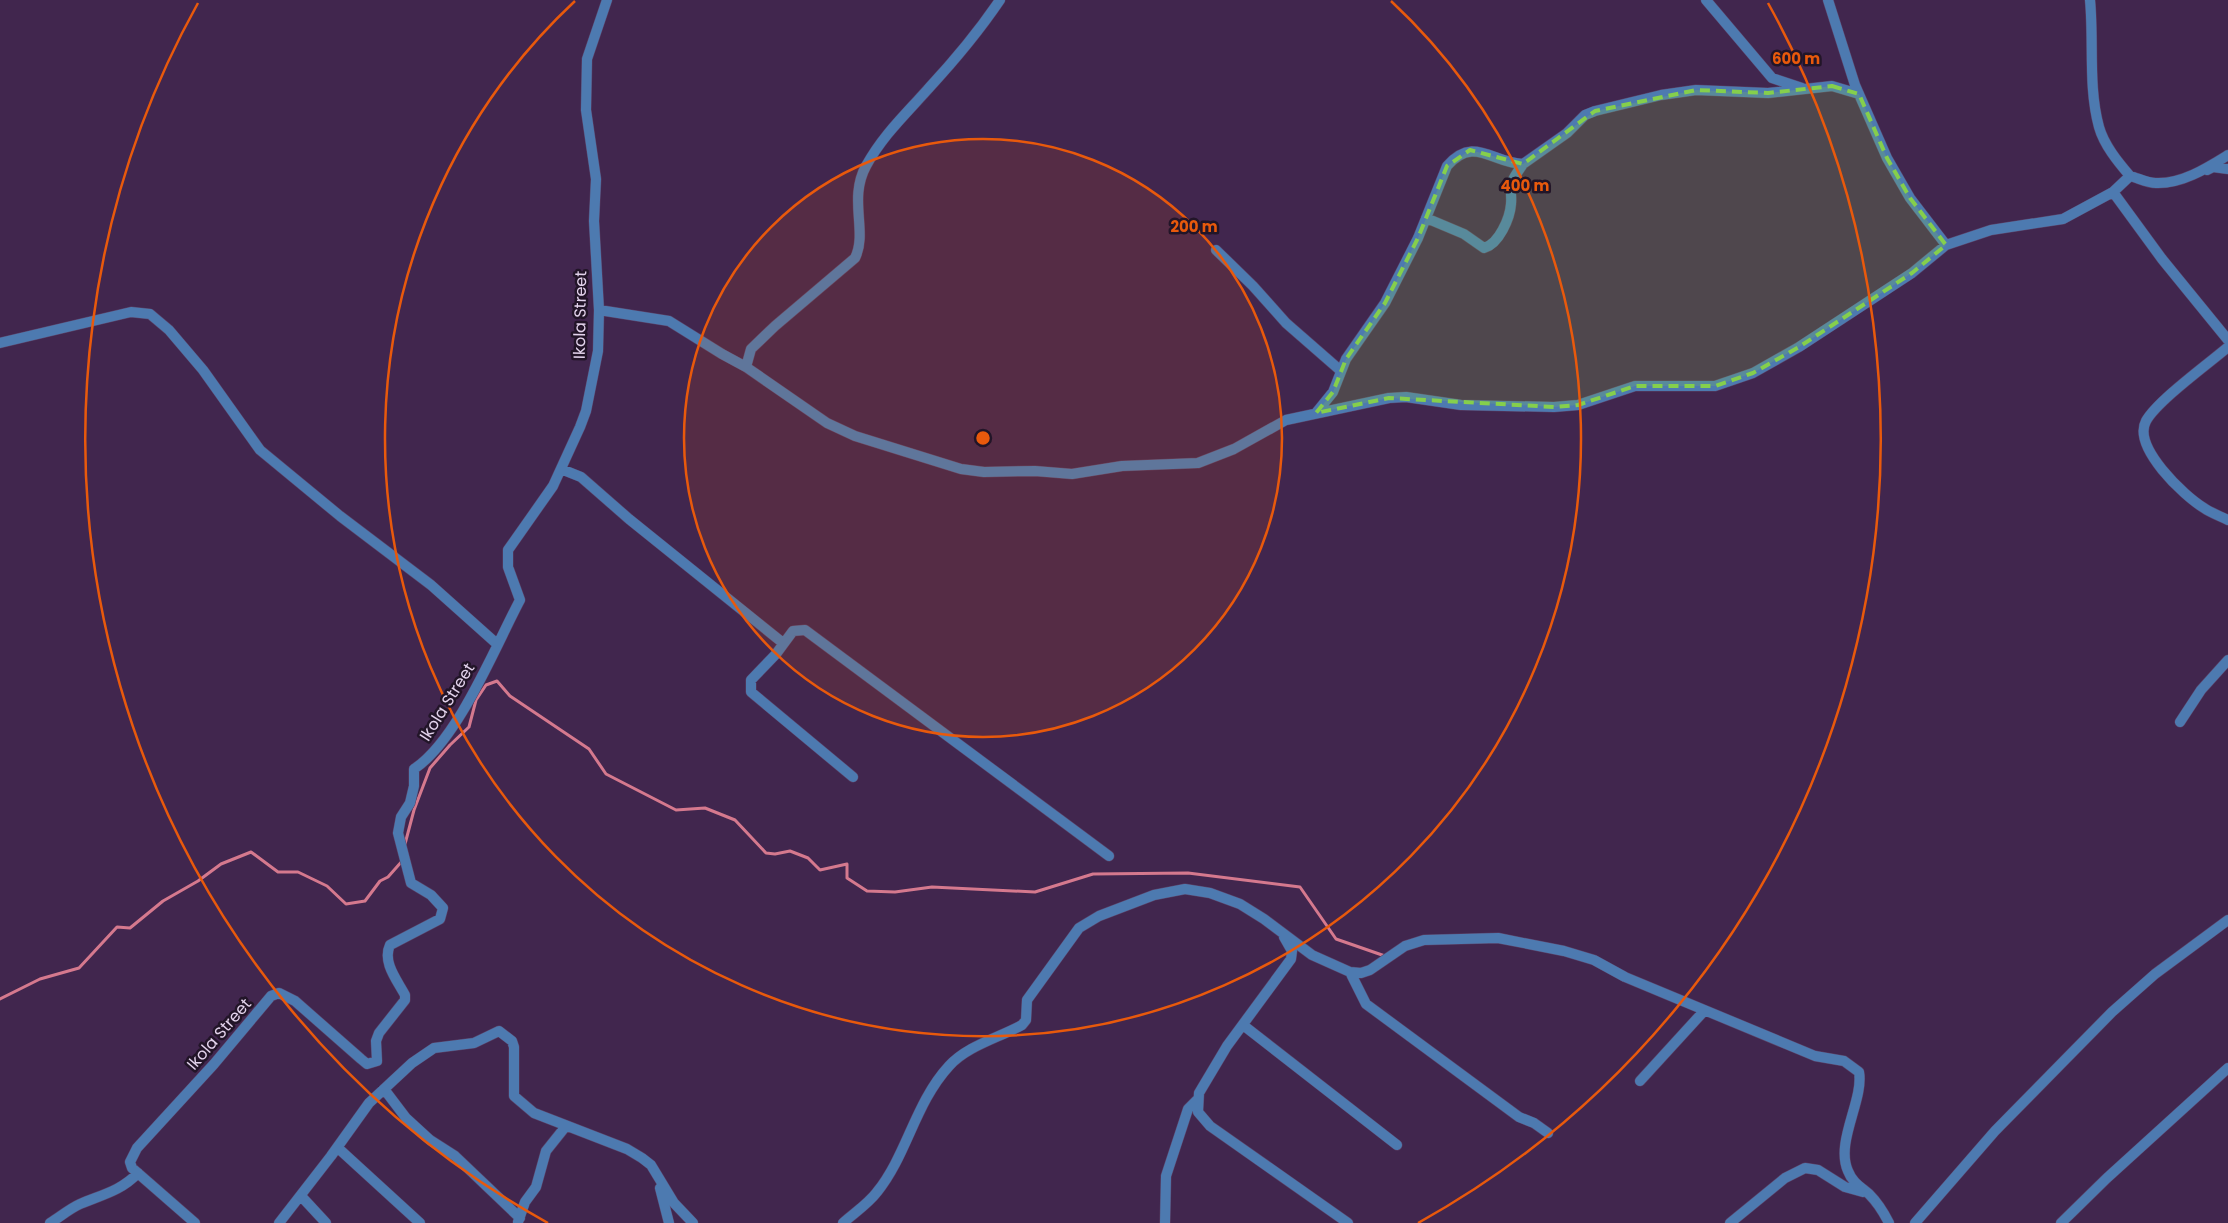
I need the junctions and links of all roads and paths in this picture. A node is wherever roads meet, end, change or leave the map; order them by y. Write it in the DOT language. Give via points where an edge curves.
graph roads {
  1 [pos="607,0"];
  2 [pos="1000,0"];
  3 [pos="1706,0"];
  4 [pos="1828,0"];
  5 [pos="2090,0"];
  6 [pos="1806,89"];
  7 [pos="1859,94"];
  8 [pos="2228,155"];
  9 [pos="1523,164"];
  10 [pos="2228,169"];
  11 [pos="2194,174"];
  12 [pos="2130,176"];
  13 [pos="2113,192"];
  14 [pos="1426,218"];
  15 [pos="1946,245"];
  16 [pos="1216,250"];
  17 [pos="599,310"];
  18 [pos="2228,340"];
  19 [pos="0,343"];
  20 [pos="2228,347"];
  21 [pos="746,367"];
  22 [pos="1341,371"];
  23 [pos="1316,413"];
  24 [pos="561,469"];
  25 [pos="2228,520"];
  26 [pos="784,643"];
  27 [pos="497,644"];
  28 [pos="2228,660"];
  29 [pos="2180,722"];
  30 [pos="853,777"];
  31 [pos="1109,856"];
  32 [pos="2228,920"];
  33 [pos="1283,934"];
  34 [pos="1350,972"];
  35 [pos="1704,1010"];
  36 [pos="1243,1026"];
  37 [pos="2228,1068"];
  38 [pos="1640,1081"];
  39 [pos="384,1089"];
  40 [pos="1198,1100"];
  41 [pos="566,1126"];
  42 [pos="1548,1133"];
  43 [pos="1397,1145"];
  44 [pos="338,1148"];
  45 [pos="138,1173"];
  46 [pos="657,1177"];
  47 [pos="1868,1194"];
  48 [pos="301,1196"];
  49 [pos="519,1221"];
  50 [pos="50,1223"];
  51 [pos="195,1223"];
  52 [pos="279,1223"];
  53 [pos="326,1223"];
  54 [pos="420,1223"];
  55 [pos="669,1223"];
  56 [pos="693,1223"];
  57 [pos="843,1223"];
  58 [pos="1165,1223"];
  59 [pos="1348,1223"];
  60 [pos="1730,1223"];
  61 [pos="1889,1223"];
  62 [pos="1914,1223"];
  63 [pos="2061,1223"];
  1 -- 17 [label="street, Ikola Street" via="587,59 586,110 596,179 594,221"];
  2 -- 21 [label="street" via="930,88 896,122 866,166 858,185 859,246 855,258 751,349"];
  3 -- 6 [label="street" via="1772,78"];
  4 -- 7 [label="street"];
  5 -- 12 [label="street" via="2093,94 2099,129"];
  6 -- 7 [label="street" via="1832,86"];
  6 -- 9 [label="street" via="1768,93 1696,90 1595,111 1585,115 1567,133"];
  7 -- 15 [label="street" via="1887,158 1910,198"];
  8 -- 11 [label="street"];
  9 -- 14 [label="street" via="1502,161 1482,151 1470,150 1454,157 1447,166"];
  9 -- 14 [label="street" via="1510,190 1508,218 1490,246 1484,248 1464,234"];
  10 -- 11 [label="street" via="2213,168"];
  11 -- 12 [label="street" via="2154,183"];
  12 -- 13 [label="street"];
  13 -- 15 [label="street" via="2063,219 1991,230"];
  13 -- 18 [label="street"];
  14 -- 22 [label="street" via="1384,303"];
  15 -- 23 [label="street" via="1912,273 1807,342 1753,372 1715,386 1635,386 1578,405 1554,407 1461,405 1406,397"];
  16 -- 22 [label="street" via="1286,323"];
  17 -- 21 [label="street" via="669,321"];
  17 -- 24 [label="street, Ikola Street" via="598,351 586,411"];
  19 -- 27 [label="street" via="131,312 150,314 169,330 203,370 260,450 431,586"];
  20 -- 25 [label="street" via="2163,402 2145,422 2143,433 2146,447 2164,472 2203,508"];
  21 -- 23 [label="street" via="827,423 855,436 961,469 984,472 1072,474 1122,466 1198,463 1234,449 1286,420"];
  22 -- 23 [label="street" via="1332,392"];
  24 -- 26 [label="street" via="581,477"];
  24 -- 27 [label="street, Ikola Street" via="553,486 508,550 508,567 520,600"];
  26 -- 30 [label="street" via="751,680 751,692"];
  26 -- 31 [label="street" via="792,631 805,630"];
  27 -- 45 [label="street, Ikola Street" via="458,719 429,759 414,768 410,803 401,817 398,833 411,883 432,895 443,908 440,919 390,945 387,952 390,968 406,995 379,1033 377,1061 367,1064 295,1001 279,993 272,996 137,1148 130,1162"];
  28 -- 29 [label="street" via="2201,690"];
  32 -- 62 [label="street" via="2154,974 2112,1012 2000,1126"];
  33 -- 34 [label="street" via="1312,955"];
  33 -- 36 [label="street" via="1292,950 1291,959"];
  33 -- 57 [label="street" via="1240,904 1210,893 1185,889 1154,895 1099,916 1079,928 1027,1000 1026,1020 1022,1025 977,1046 950,1065 931,1089 890,1172 876,1193"];
  34 -- 35 [label="street" via="1370,970 1405,946 1424,940 1498,938 1594,960 1624,977"];
  34 -- 42 [label="street" via="1366,1004 1519,1117"];
  35 -- 38 [label="street"];
  35 -- 47 [label="street" via="1815,1056 1844,1060 1859,1072 1860,1087 1851,1114 1845,1156 1847,1171"];
  36 -- 40 [label="street" via="1222,1054"];
  36 -- 43 [label="street"];
  37 -- 63 [label="street"];
  39 -- 41 [label="street" via="420,1056 434,1048 474,1043 499,1031 512,1041 514,1047 514,1096 527,1109"];
  39 -- 44 [label="street" via="369,1103"];
  39 -- 49 [label="street" via="412,1123 430,1140 455,1156"];
  40 -- 58 [label="street" via="1188,1109 1166,1176"];
  40 -- 59 [label="street" via="1198,1112 1210,1126"];
  41 -- 46 [label="street" via="627,1149 651,1165"];
  41 -- 49 [label="street" via="546,1151 536,1187 525,1202"];
  44 -- 48 [label="street"];
  44 -- 54 [label="street"];
  45 -- 50 [label="street" via="130,1182 79,1205"];
  45 -- 51 [label="street"];
  46 -- 55 [label="street"];
  46 -- 56 [label="street" via="674,1203"];
  47 -- 60 [label="street" via="1845,1187 1818,1170 1805,1168 1786,1178"];
  47 -- 61 [label="street"];
  48 -- 52 [label="street"];
  48 -- 53 [label="street"];
}
